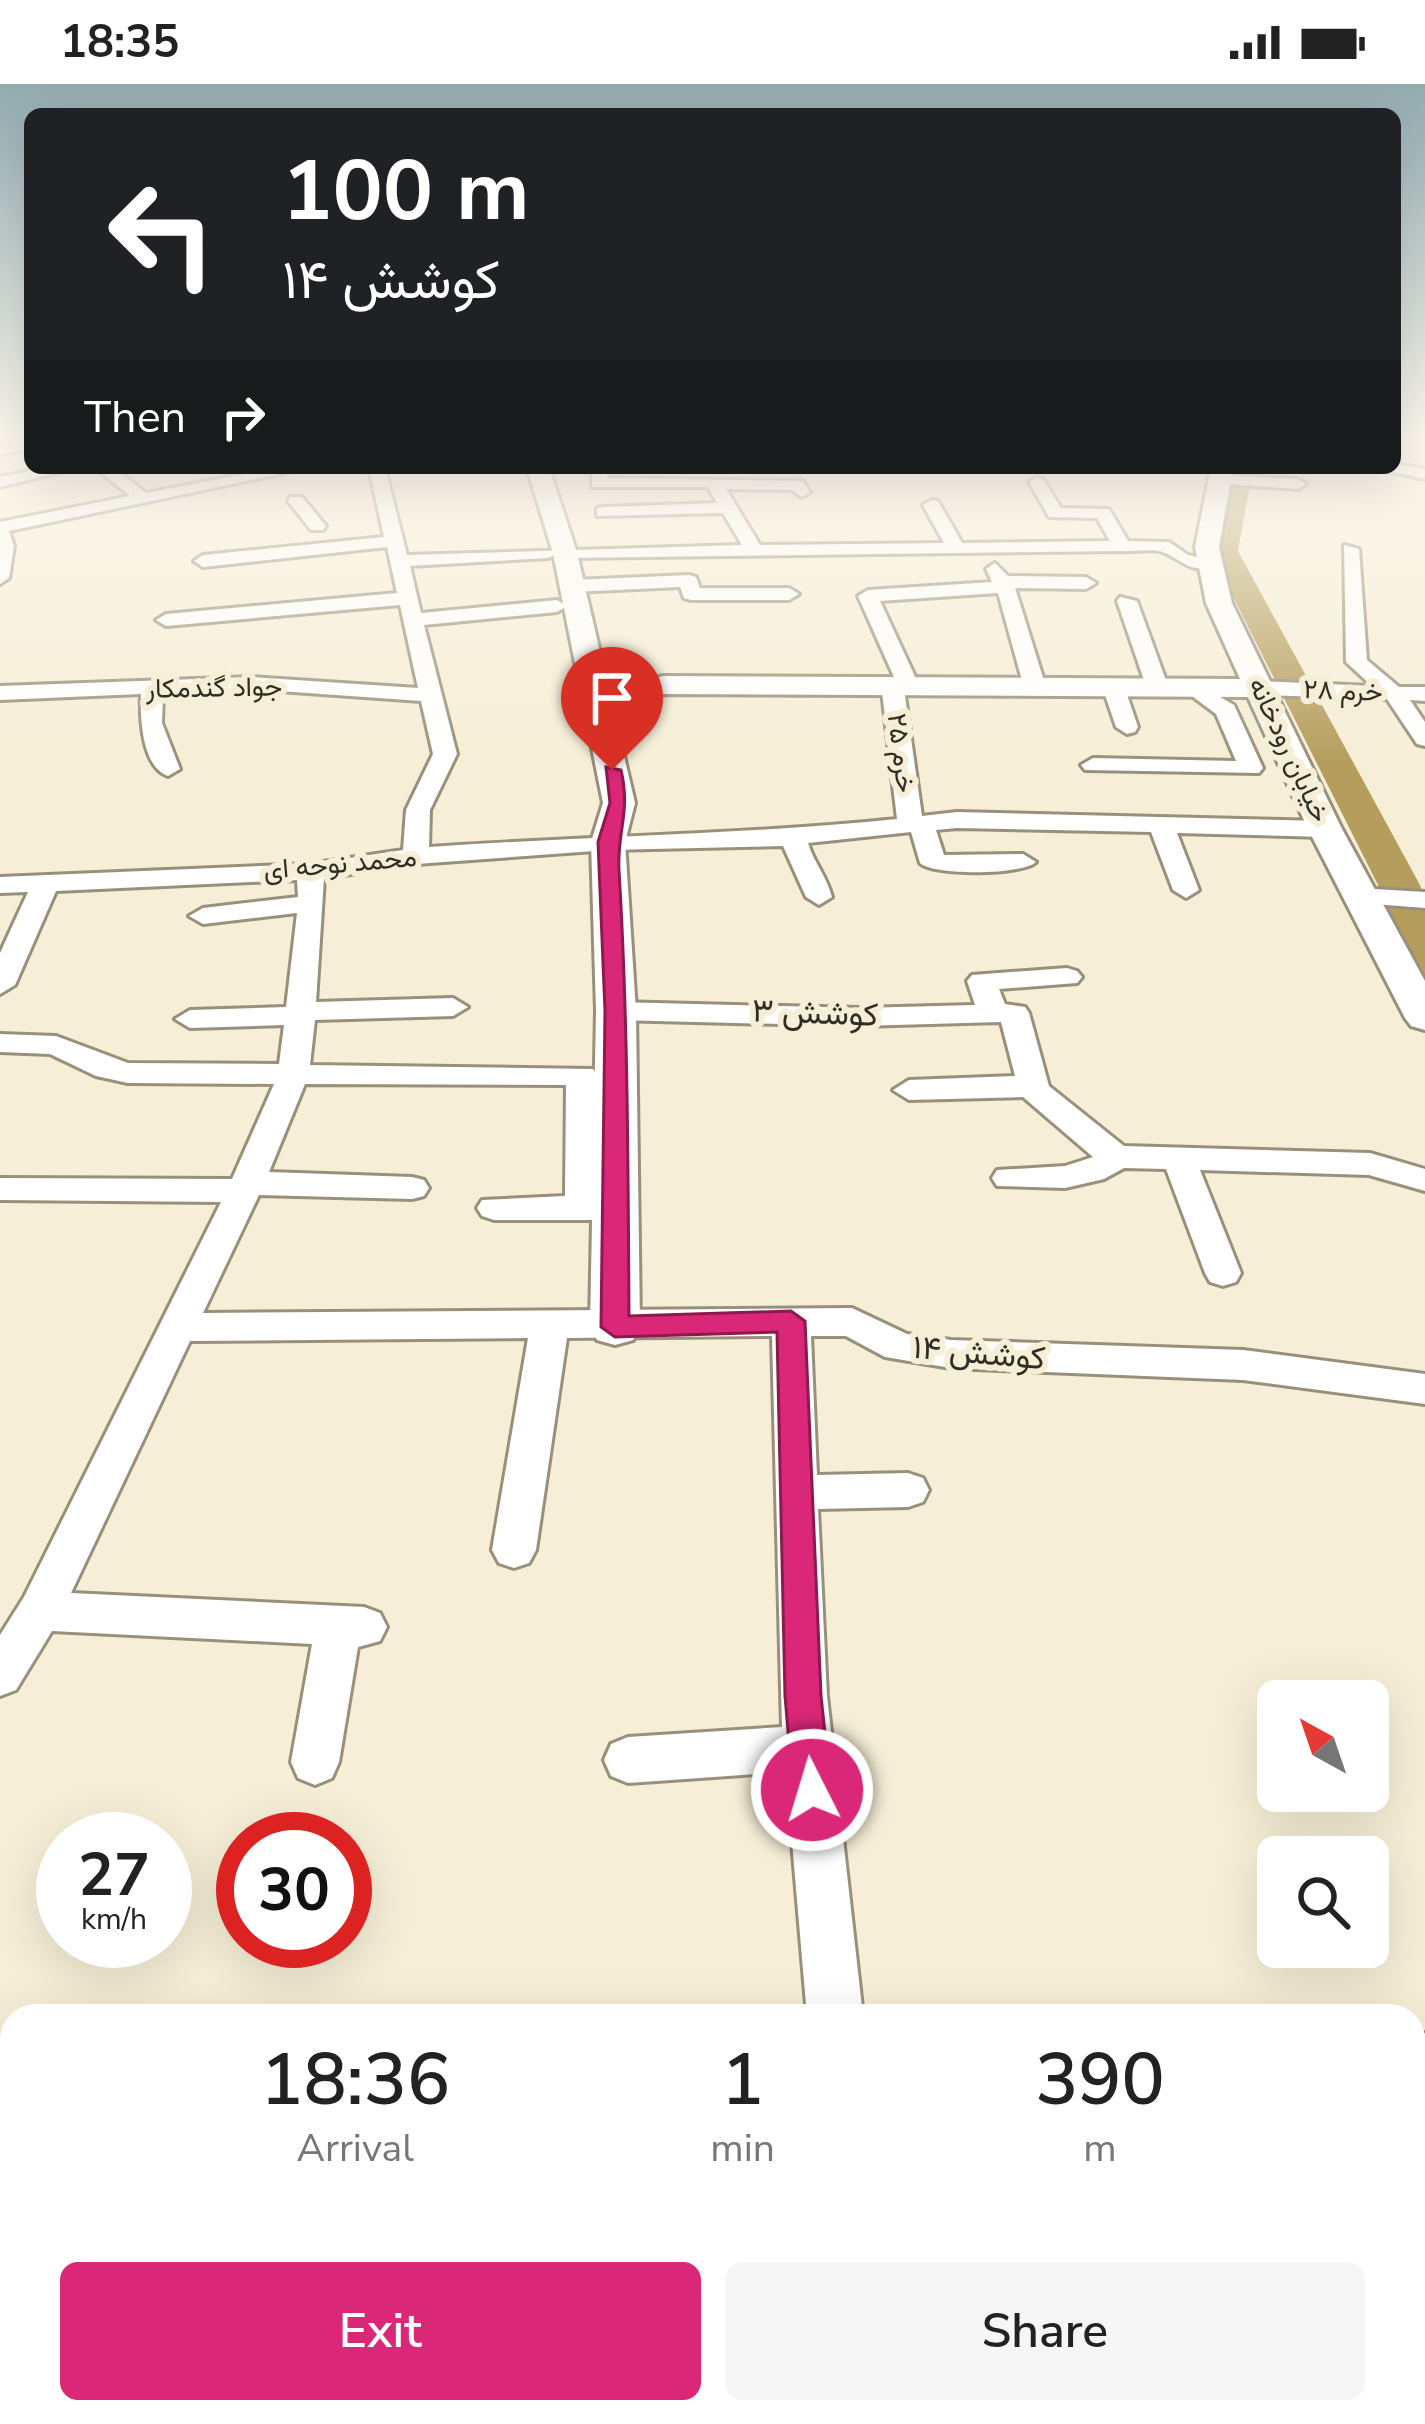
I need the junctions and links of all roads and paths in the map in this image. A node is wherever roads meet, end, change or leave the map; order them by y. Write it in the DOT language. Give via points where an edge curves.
graph roads {
  1 [pos="4,544"];
  2 [pos="394,544"];
  3 [pos="552,544"];
  4 [pos="554,544"];
  5 [pos="750,544"];
  6 [pos="954,544"];
  7 [pos="1209,544"];
  8 [pos="1122,546"];
  9 [pos="985,549"];
  10 [pos="1350,549"];
  11 [pos="957,550"];
  12 [pos="396,551"];
  13 [pos="754,551"];
  14 [pos="556,553"];
  15 [pos="203,562"];
  16 [pos="1209,562"];
  17 [pos="0,578"];
  18 [pos="1086,583"];
  19 [pos="1004,585"];
  20 [pos="790,594"];
  21 [pos="565,596"];
  22 [pos="407,598"];
  23 [pos="1127,601"];
  24 [pos="166,620"];
  25 [pos="413,620"];
  26 [pos="593,668"];
  27 [pos="900,683"];
  28 [pos="1034,684"];
  29 [pos="663,685"];
  30 [pos="1113,686"];
  31 [pos="1157,686"];
  32 [pos="1191,687"];
  33 [pos="152,688"];
  34 [pos="1261,688"];
  35 [pos="1394,693"];
  36 [pos="1425,694"];
  37 [pos="428,695"];
  38 [pos="5,699"];
  39 [pos="597,704"];
  40 [pos="1126,727"];
  41 [pos="1425,739"];
  42 [pos="1244,750"];
  43 [pos="1289,752"];
  44 [pos="582,765"];
  45 [pos="1093,765"];
  46 [pos="168,769"];
  47 [pos="597,823"];
  48 [pos="916,823"];
  49 [pos="1162,828"];
  50 [pos="1324,829"];
  51 [pos="794,838"];
  52 [pos="416,856"];
  53 [pos="1023,862"];
  54 [pos="46,882"];
  55 [pos="0,885"];
  56 [pos="311,887"];
  57 [pos="1186,890"];
  58 [pos="1358,896"];
  59 [pos="819,897"];
  60 [pos="1425,900"];
  61 [pos="203,916"];
  62 [pos="1067,977"];
  63 [pos="0,985"];
  64 [pos="1420,1000"];
  65 [pos="453,1007"];
  66 [pos="616,1011"];
  67 [pos="300,1013"];
  68 [pos="1004,1014"];
  69 [pos="190,1019"];
  70 [pos="0,1043"];
  71 [pos="294,1073"];
  72 [pos="909,1090"];
  73 [pos="1034,1090"];
  74 [pos="1117,1157"];
  75 [pos="1179,1159"];
  76 [pos="1009,1178"];
  77 [pos="1425,1180"];
  78 [pos="246,1187"];
  79 [pos="412,1188"];
  80 [pos="0,1189"];
  81 [pos="494,1208"];
  82 [pos="599,1208"];
  83 [pos="1222,1273"];
  84 [pos="791,1321"];
  85 [pos="178,1327"];
  86 [pos="615,1327"];
  87 [pos="549,1328"];
  88 [pos="1425,1389"];
  89 [pos="908,1490"];
  90 [pos="796,1493"];
  91 [pos="514,1550"];
  92 [pos="40,1611"];
  93 [pos="0,1675"];
  94 [pos="808,1748"];
  95 [pos="628,1760"];
  96 [pos="315,1762"];
  97 [pos="834,2004"];
  1 -- 17 [label="street"];
  2 -- 12 [label="street"];
  3 -- 14 [label="street"];
  4 -- 14 [label="street"];
  5 -- 13 [label="street"];
  6 -- 11 [label="street"];
  7 -- 16 [label="street, خیابان رودخانه"];
  8 -- 9 [label="street"];
  8 -- 16 [label="street" via="1169,548 1183,560"];
  9 -- 11 [label="street"];
  9 -- 19 [label="street"];
  10 -- 35 [label="street" via="1358,662"];
  11 -- 13 [label="street"];
  12 -- 14 [label="street"];
  12 -- 15 [label="street"];
  12 -- 22 [label="street"];
  13 -- 14 [label="street"];
  14 -- 21 [label="street"];
  16 -- 34 [label="street, خیابان رودخانه"];
  18 -- 19 [label="street"];
  19 -- 27 [label="street, خرم ۲۵" via="868,596"];
  19 -- 28 [label="street"];
  20 -- 21 [label="street"];
  21 -- 25 [label="street"];
  21 -- 26 [label="street"];
  21 -- 44 [label="street"];
  22 -- 24 [label="street" via="330,612"];
  22 -- 25 [label="street"];
  23 -- 31 [label="street"];
  25 -- 37 [label="street"];
  26 -- 29 [label="street"];
  26 -- 39 [label="street"];
  27 -- 28 [label="street"];
  27 -- 29 [label="street"];
  27 -- 48 [label="street, خرم ۲۵"];
  28 -- 30 [label="street"];
  29 -- 39 [label="street"];
  30 -- 31 [label="street"];
  30 -- 40 [label="street"];
  31 -- 32 [label="street"];
  32 -- 34 [label="street"];
  32 -- 42 [label="street" via="1226,710"];
  33 -- 37 [label="street, جواد گندمکار" via="252,683"];
  33 -- 38 [label="street, جواد گندمکار"];
  33 -- 46 [label="street" via="151,723"];
  34 -- 35 [label="street, خرم ۲۸"];
  34 -- 43 [label="street, خیابان رودخانه"];
  35 -- 36 [label="street, خرم ۲۸"];
  35 -- 41 [label="street"];
  37 -- 52 [label="street" via="445,754 418,810"];
  39 -- 47 [label="street" via="620,803"];
  42 -- 43 [label="street"];
  42 -- 45 [label="street" via="1251,768"];
  43 -- 50 [label="street, خیابان رودخانه"];
  47 -- 51 [label="street, محمد نوحه ای"];
  47 -- 52 [label="street, محمد نوحه ای"];
  47 -- 66 [label="street"];
  48 -- 49 [label="street, محمد نوحه ای" via="1031,810"];
  48 -- 51 [label="street, محمد نوحه ای"];
  48 -- 53 [label="street" via="933,863"];
  49 -- 50 [label="street, محمد نوحه ای"];
  49 -- 57 [label="street"];
  50 -- 58 [label="street, خیابان رودخانه"];
  51 -- 59 [label="street"];
  52 -- 56 [label="street, محمد نوحه ای"];
  54 -- 55 [label="street, محمد نوحه ای"];
  54 -- 56 [label="street, محمد نوحه ای"];
  54 -- 63 [label="street"];
  56 -- 61 [label="street"];
  56 -- 67 [label="street"];
  58 -- 60 [label="street"];
  58 -- 64 [label="street, خیابان رودخانه"];
  62 -- 68 [label="street" via="982,981"];
  65 -- 67 [label="street"];
  66 -- 68 [label="street, کوشش ۳"];
  66 -- 82 [label="street"];
  67 -- 69 [label="street"];
  67 -- 71 [label="street"];
  68 -- 73 [label="street"];
  70 -- 71 [label="street" via="56,1045 128,1073"];
  71 -- 78 [label="street"];
  71 -- 82 [label="street" via="582,1076"];
  72 -- 73 [label="street"];
  73 -- 74 [label="street"];
  74 -- 75 [label="street"];
  74 -- 76 [label="street" via="1077,1177"];
  75 -- 77 [label="street" via="1370,1164"];
  75 -- 83 [label="street"];
  78 -- 79 [label="street"];
  78 -- 80 [label="street"];
  78 -- 85 [label="street"];
  81 -- 82 [label="street"];
  82 -- 86 [label="street"];
  84 -- 86 [label="street, کوشش ۱۴"];
  84 -- 88 [label="street, کوشش ۱۴" via="851,1322 898,1347 951,1354 1243,1365"];
  84 -- 90 [label="street"];
  85 -- 87 [label="street, کوشش ۱۴"];
  85 -- 92 [label="street"];
  86 -- 87 [label="street, کوشش ۱۴"];
  87 -- 91 [label="street"];
  89 -- 90 [label="street"];
  90 -- 94 [label="street"];
  92 -- 93 [label="street"];
  92 -- 96 [label="street" via="351,1627"];
  94 -- 95 [label="street"];
  94 -- 97 [label="street"];
}
